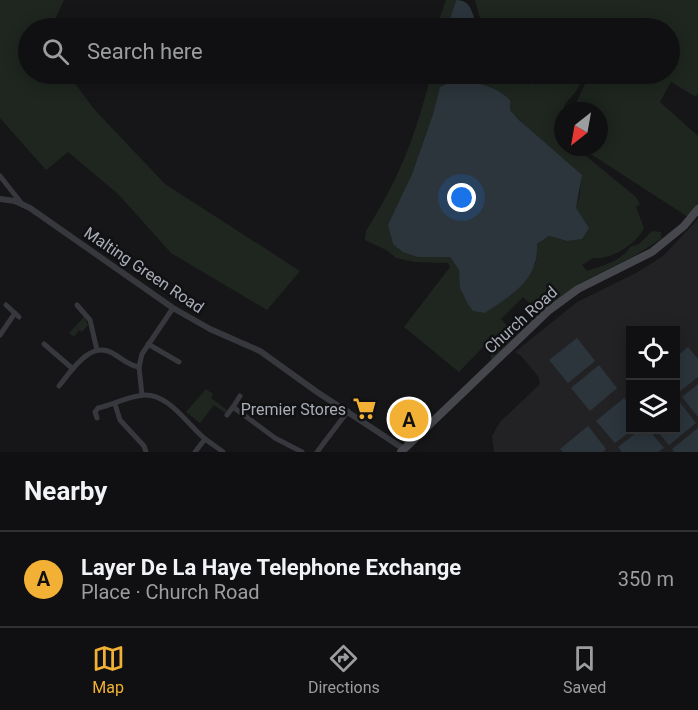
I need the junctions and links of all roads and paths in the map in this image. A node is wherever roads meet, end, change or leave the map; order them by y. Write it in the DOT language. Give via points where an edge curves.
graph roads {
  1 [pos="0,176"];
  2 [pos="0,199"];
  3 [pos="22,204"];
  4 [pos="698,209"];
  5 [pos="6,305"];
  6 [pos="77,305"];
  7 [pos="173,308"];
  8 [pos="0,335"];
  9 [pos="44,344"];
  10 [pos="148,344"];
  11 [pos="97,350"];
  12 [pos="179,362"];
  13 [pos="140,367"];
  14 [pos="73,369"];
  15 [pos="59,386"];
  16 [pos="142,395"];
  17 [pos="240,396"];
  18 [pos="115,404"];
  19 [pos="233,407"];
  20 [pos="348,411"];
  21 [pos="227,415"];
  22 [pos="97,418"];
  23 [pos="204,439"];
  24 [pos="404,451"];
  25 [pos="146,452"];
  26 [pos="195,452"];
  27 [pos="223,452"];
  28 [pos="302,452"];
  29 [pos="317,452"];
  1 -- 3 [label="street, Malting Green Road"];
  2 -- 3 [label="street"];
  3 -- 7 [label="street, Malting Green Road"];
  4 -- 24 [label="main road, Church Road" via="652,252 578,289 548,311"];
  5 -- 8 [label="street" via="17,315"];
  6 -- 11 [label="street" via="90,320"];
  7 -- 10 [label="street"];
  7 -- 20 [label="street, Malting Green Road" via="260,351"];
  9 -- 14 [label="street"];
  10 -- 12 [label="street"];
  10 -- 13 [label="street"];
  11 -- 13 [label="street"];
  11 -- 14 [label="street" via="89,352"];
  13 -- 16 [label="street"];
  14 -- 15 [label="street"];
  16 -- 18 [label="street"];
  16 -- 23 [label="street" via="160,399"];
  17 -- 19 [label="street"];
  18 -- 22 [label="street" via="98,408"];
  18 -- 25 [label="street" via="120,420"];
  19 -- 21 [label="street"];
  19 -- 28 [label="street" via="275,438"];
  20 -- 24 [label="street, Malting Green Road"];
  20 -- 29 [label="street"];
  23 -- 26 [label="street"];
  23 -- 27 [label="street"];
}
